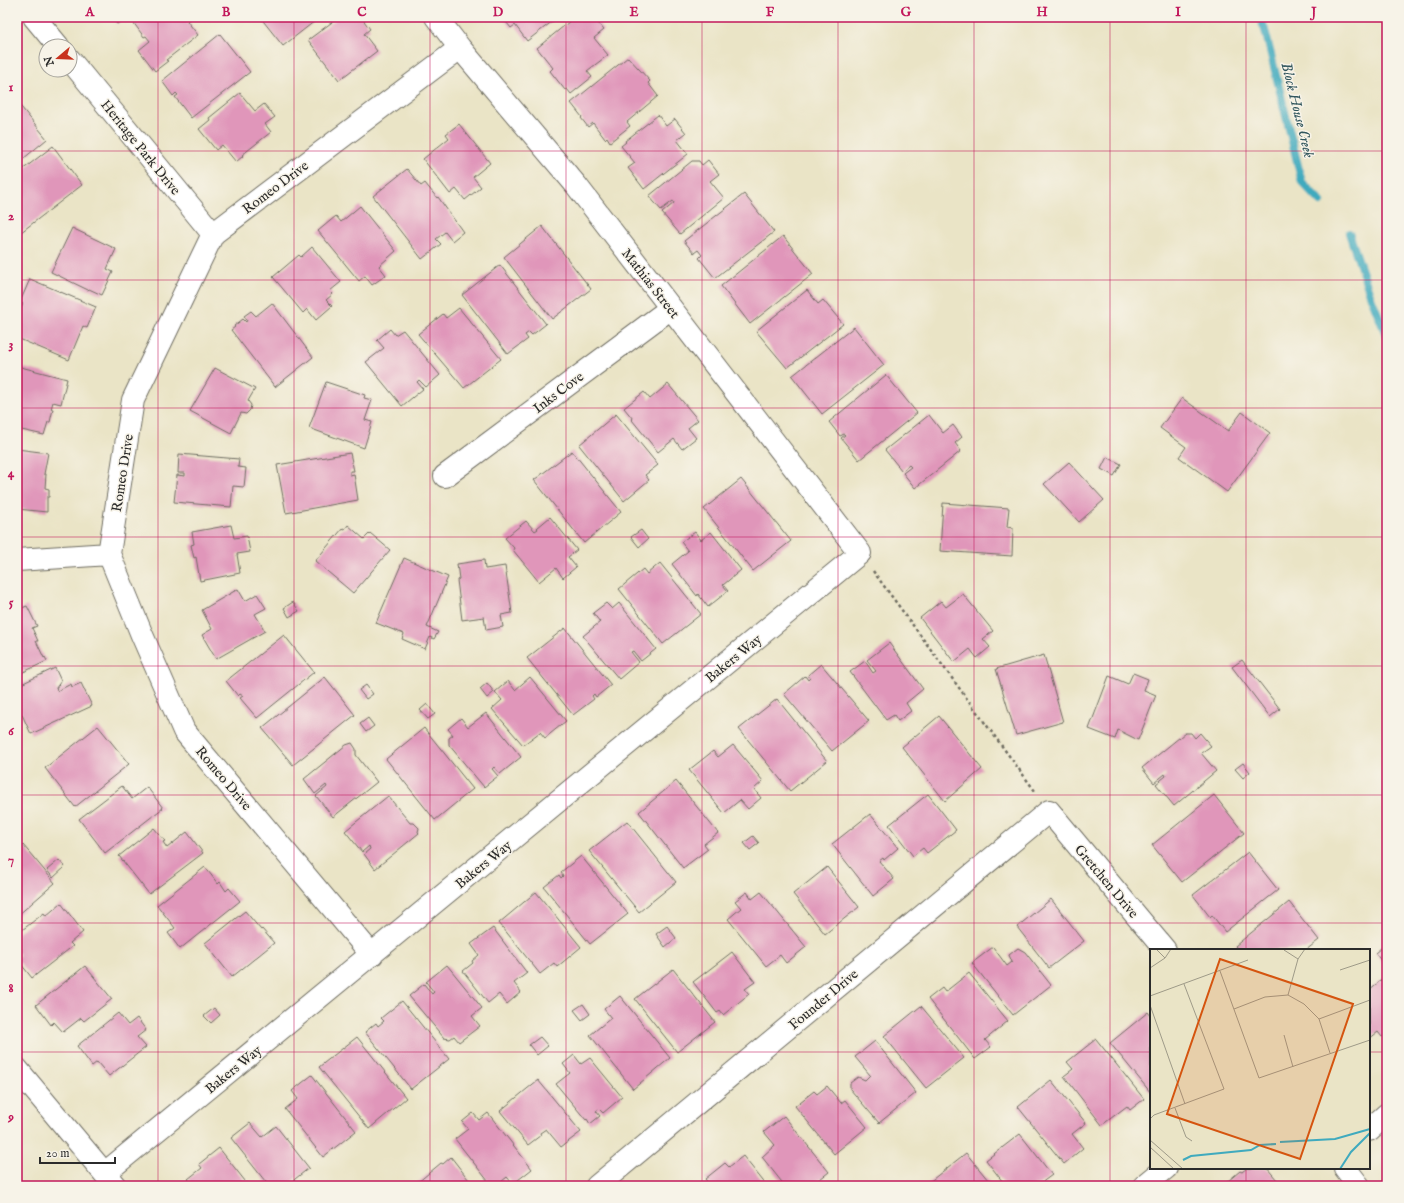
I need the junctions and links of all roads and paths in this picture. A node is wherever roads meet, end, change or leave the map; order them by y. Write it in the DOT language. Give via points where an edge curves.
graph roads {
  1 [pos="34,17"];
  2 [pos="436,17"];
  3 [pos="51,38"];
  4 [pos="460,48"];
  5 [pos="78,70"];
  6 [pos="213,234"];
  7 [pos="671,308"];
  8 [pos="445,476"];
  9 [pos="860,553"];
  10 [pos="109,554"];
  11 [pos="17,560"];
  12 [pos="1049,811"];
  13 [pos="1164,949"];
  14 [pos="372,955"];
  15 [pos="17,1069"];
  16 [pos="1387,1114"];
  17 [pos="1370,1129"];
  18 [pos="1165,1169"];
  19 [pos="1345,1169"];
  20 [pos="110,1180"];
  21 [pos="597,1186"];
  22 [pos="1144,1186"];
  23 [pos="1359,1186"];
  1 -- 3 [label="street"];
  2 -- 4 [label="street, Mathias Street"];
  4 -- 6 [label="street, Romeo Drive"];
  4 -- 7 [label="street, Mathias Street" via="576,186"];
  5 -- 6 [label="street, Heritage Park Drive"];
  6 -- 10 [label="street, Romeo Drive" via="134,400"];
  7 -- 8 [label="street, Inks Cove"];
  7 -- 9 [label="street, Mathias Street"];
  9 -- 12 [label="path"];
  9 -- 14 [label="street, Bakers Way"];
  10 -- 11 [label="street"];
  10 -- 14 [label="street, Romeo Drive" via="184,731"];
  12 -- 13 [label="street, Gretchen Drive"];
  12 -- 21 [label="street, Founder Drive"];
  14 -- 20 [label="street, Bakers Way"];
  15 -- 20 [label="street"];
  16 -- 17 [label="street"];
  18 -- 22 [label="street"];
  19 -- 23 [label="street"];
}
